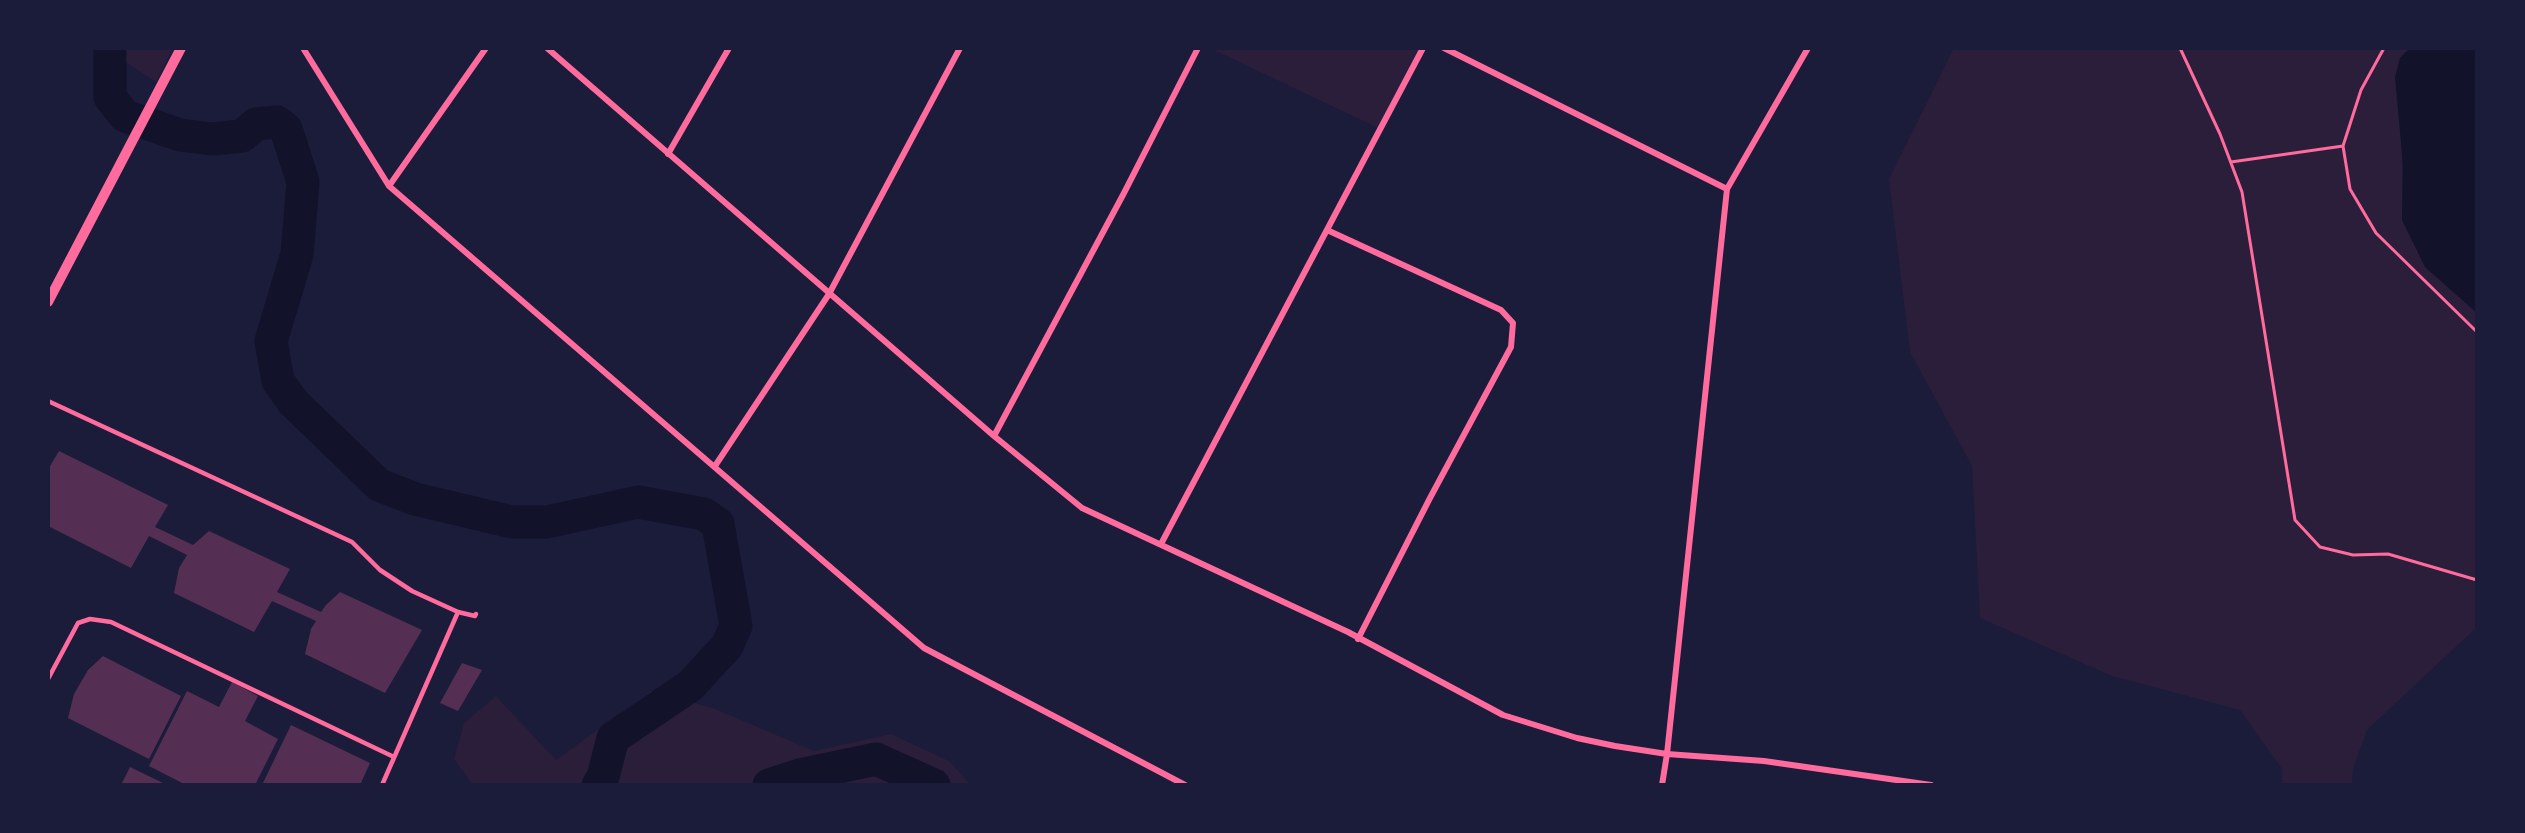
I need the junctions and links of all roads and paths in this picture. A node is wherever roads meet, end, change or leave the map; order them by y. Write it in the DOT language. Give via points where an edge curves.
graph roads {
  1 [pos="181,48"];
  2 [pos="303,48"];
  3 [pos="486,48"];
  4 [pos="547,48"];
  5 [pos="729,48"];
  6 [pos="960,48"];
  7 [pos="1198,48"];
  8 [pos="1423,48"];
  9 [pos="1444,48"];
  10 [pos="1808,48"];
  11 [pos="2180,48"];
  12 [pos="2384,48"];
  13 [pos="2343,146"];
  14 [pos="668,154"];
  15 [pos="2231,162"];
  16 [pos="388,186"];
  17 [pos="1727,189"];
  18 [pos="1327,230"];
  19 [pos="829,294"];
  20 [pos="48,302"];
  21 [pos="2477,332"];
  22 [pos="48,401"];
  23 [pos="994,436"];
  24 [pos="715,466"];
  25 [pos="1161,544"];
  26 [pos="2477,580"];
  27 [pos="458,612"];
  28 [pos="476,614"];
  29 [pos="1358,639"];
  30 [pos="48,679"];
  31 [pos="1667,754"];
  32 [pos="394,758"];
  33 [pos="381,785"];
  34 [pos="1185,785"];
  35 [pos="1662,785"];
  36 [pos="1931,785"];
  1 -- 20 [label="street"];
  2 -- 16 [label="street"];
  3 -- 16 [label="street"];
  4 -- 14 [label="street"];
  5 -- 14 [label="street"];
  6 -- 19 [label="street"];
  7 -- 23 [label="street"];
  8 -- 18 [label="street"];
  9 -- 17 [label="street"];
  10 -- 17 [label="street"];
  11 -- 15 [label="path"];
  12 -- 13 [label="path" via="2361,90"];
  13 -- 15 [label="path"];
  13 -- 21 [label="path" via="2350,189 2376,233"];
  14 -- 19 [label="street"];
  15 -- 26 [label="path" via="2242,192 2295,520 2320,547 2353,555 2388,554"];
  16 -- 24 [label="street"];
  17 -- 31 [label="street"];
  18 -- 25 [label="street"];
  18 -- 29 [label="street" via="1501,310 1513,323 1511,347"];
  19 -- 23 [label="street"];
  19 -- 24 [label="street"];
  22 -- 27 [label="lane" via="352,542 412,591"];
  23 -- 25 [label="street" via="1082,508"];
  24 -- 34 [label="street" via="924,648"];
  25 -- 29 [label="street"];
  27 -- 28 [label="lane"];
  27 -- 32 [label="lane"];
  29 -- 31 [label="street" via="1503,715 1577,738"];
  30 -- 32 [label="lane" via="78,623 90,619 111,622"];
  31 -- 35 [label="street"];
  31 -- 36 [label="street" via="1764,761"];
  32 -- 33 [label="lane"];
}
